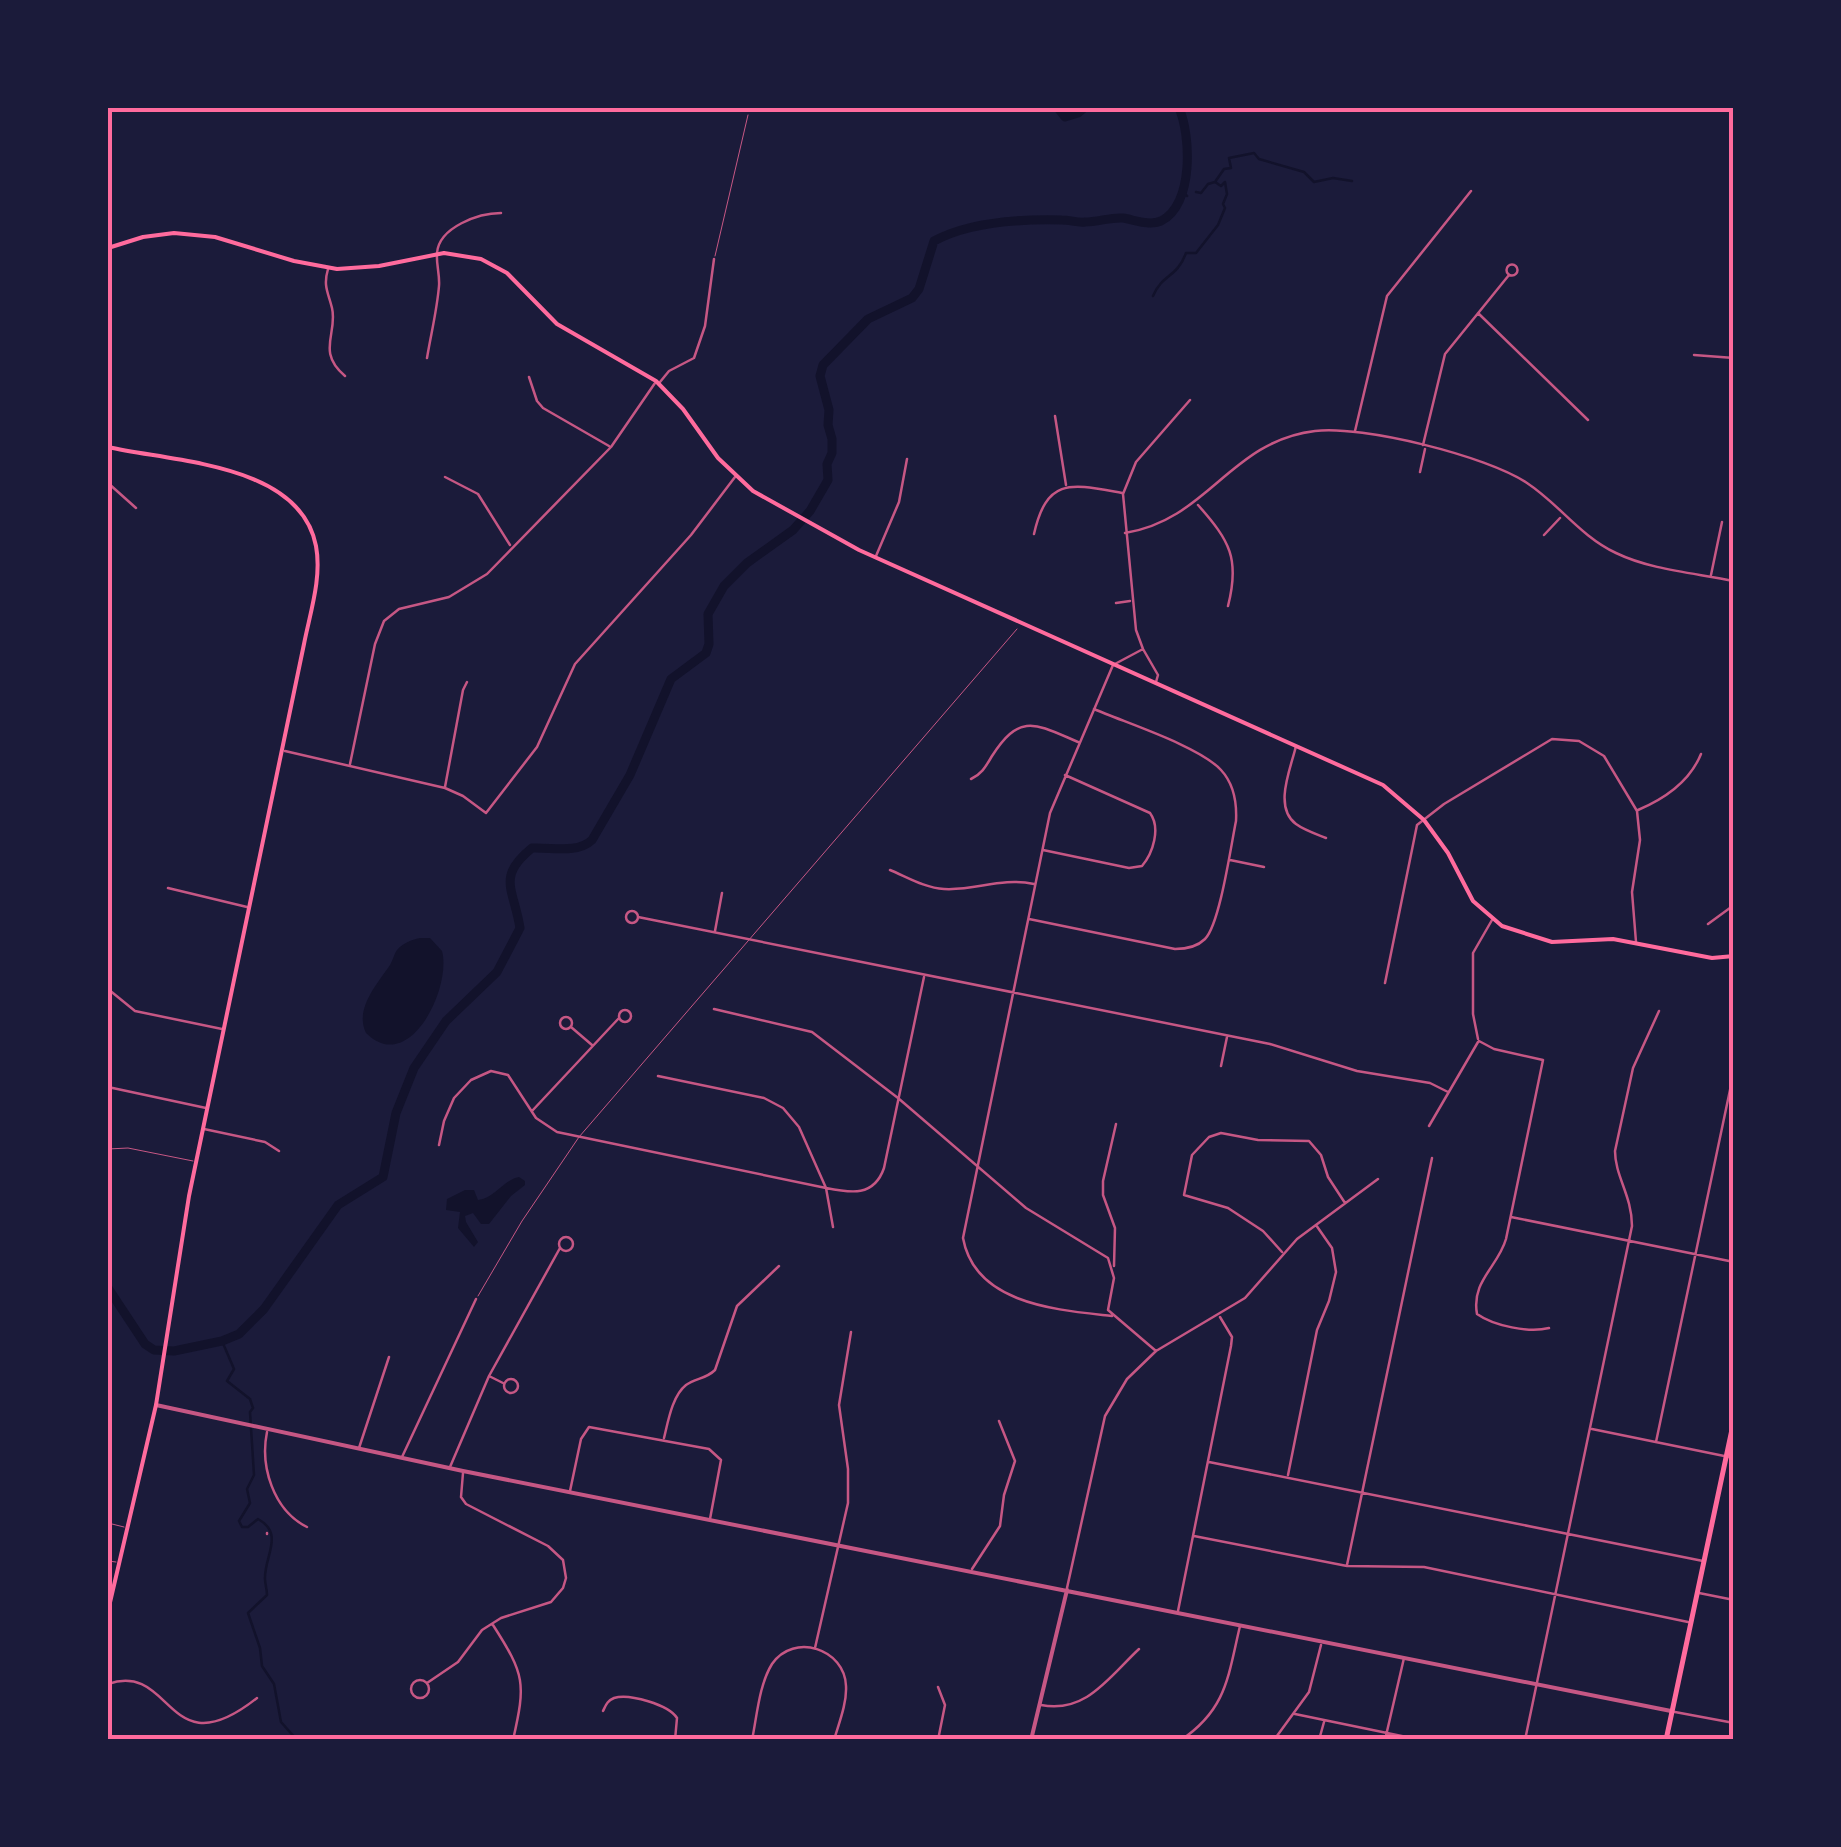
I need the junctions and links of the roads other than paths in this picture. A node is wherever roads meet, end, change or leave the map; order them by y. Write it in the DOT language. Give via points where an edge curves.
graph roads {
  1 [pos="748,114"];
  2 [pos="1471,191"];
  3 [pos="501,213"];
  4 [pos="108,248"];
  5 [pos="437,254"];
  6 [pos="714,260"];
  7 [pos="328,268"];
  8 [pos="1509,274"];
  9 [pos="1477,312"];
  10 [pos="1694,355"];
  11 [pos="427,358"];
  12 [pos="1734,358"];
  13 [pos="345,376"];
  14 [pos="529,377"];
  15 [pos="658,382"];
  16 [pos="1190,400"];
  17 [pos="1055,416"];
  18 [pos="1588,420"];
  19 [pos="1354,432"];
  20 [pos="109,447"];
  21 [pos="611,447"];
  22 [pos="1424,447"];
  23 [pos="907,459"];
  24 [pos="108,462"];
  25 [pos="1420,472"];
  26 [pos="735,477"];
  27 [pos="445,478"];
  28 [pos="108,484"];
  29 [pos="1066,487"];
  30 [pos="1123,494"];
  31 [pos="1196,503"];
  32 [pos="136,508"];
  33 [pos="1562,516"];
  34 [pos="1722,522"];
  35 [pos="1125,533"];
  36 [pos="1034,534"];
  37 [pos="1544,535"];
  38 [pos="511,546"];
  39 [pos="875,557"];
  40 [pos="1710,576"];
  41 [pos="1734,581"];
  42 [pos="1132,601"];
  43 [pos="1116,603"];
  44 [pos="1228,606"];
  45 [pos="1017,629"];
  46 [pos="1143,649"];
  47 [pos="1114,665"];
  48 [pos="467,682"];
  49 [pos="1156,682"];
  50 [pos="1094,709"];
  51 [pos="1080,742"];
  52 [pos="1296,744"];
  53 [pos="281,750"];
  54 [pos="1701,754"];
  55 [pos="350,765"];
  56 [pos="1065,775"];
  57 [pos="971,779"];
  58 [pos="445,788"];
  59 [pos="1637,811"];
  60 [pos="1424,820"];
  61 [pos="1326,838"];
  62 [pos="1042,850"];
  63 [pos="1228,860"];
  64 [pos="1264,867"];
  65 [pos="890,870"];
  66 [pos="1035,884"];
  67 [pos="168,888"];
  68 [pos="722,893"];
  69 [pos="1734,905"];
  70 [pos="249,907"];
  71 [pos="638,917"];
  72 [pos="1028,918"];
  73 [pos="1492,920"];
  74 [pos="1708,924"];
  75 [pos="714,932"];
  76 [pos="748,939"];
  77 [pos="1636,943"];
  78 [pos="1734,956"];
  79 [pos="924,976"];
  80 [pos="1385,983"];
  81 [pos="108,989"];
  82 [pos="1012,994"];
  83 [pos="714,1009"];
  84 [pos="1659,1011"];
  85 [pos="619,1018"];
  86 [pos="571,1027"];
  87 [pos="224,1030"];
  88 [pos="1227,1036"];
  89 [pos="1479,1040"];
  90 [pos="593,1046"];
  91 [pos="1221,1066"];
  92 [pos="1734,1072"];
  93 [pos="658,1076"];
  94 [pos="108,1086"];
  95 [pos="1448,1092"];
  96 [pos="898,1098"];
  97 [pos="207,1108"];
  98 [pos="530,1112"];
  99 [pos="1116,1124"];
  100 [pos="1428,1126"];
  101 [pos="203,1129"];
  102 [pos="579,1138"];
  103 [pos="439,1145"];
  104 [pos="108,1149"];
  105 [pos="279,1151"];
  106 [pos="1432,1158"];
  107 [pos="196,1162"];
  108 [pos="977,1164"];
  109 [pos="1378,1179"];
  110 [pos="826,1188"];
  111 [pos="1346,1203"];
  112 [pos="1510,1216"];
  113 [pos="1316,1225"];
  114 [pos="833,1227"];
  115 [pos="1630,1241"];
  116 [pos="560,1248"];
  117 [pos="1283,1253"];
  118 [pos="1695,1254"];
  119 [pos="1734,1262"];
  120 [pos="779,1266"];
  121 [pos="1114,1268"];
  122 [pos="476,1299"];
  123 [pos="1112,1316"];
  124 [pos="1219,1316"];
  125 [pos="1549,1328"];
  126 [pos="852,1332"];
  127 [pos="1156,1352"];
  128 [pos="390,1358"];
  129 [pos="489,1376"];
  130 [pos="504,1383"];
  131 [pos="156,1405"];
  132 [pos="1734,1420"];
  133 [pos="999,1421"];
  134 [pos="1591,1428"];
  135 [pos="267,1430"];
  136 [pos="664,1440"];
  137 [pos="1656,1442"];
  138 [pos="359,1449"];
  139 [pos="401,1458"];
  140 [pos="1730,1458"];
  141 [pos="1209,1462"];
  142 [pos="449,1468"];
  143 [pos="463,1471"];
  144 [pos="1288,1476"];
  145 [pos="570,1492"];
  146 [pos="1364,1493"];
  147 [pos="710,1520"];
  148 [pos="108,1523"];
  149 [pos="307,1527"];
  150 [pos="127,1528"];
  151 [pos="1569,1534"];
  152 [pos="1194,1536"];
  153 [pos="840,1545"];
  154 [pos="108,1561"];
  155 [pos="1704,1561"];
  156 [pos="119,1563"];
  157 [pos="1347,1566"];
  158 [pos="972,1571"];
  159 [pos="1067,1590"];
  160 [pos="1698,1592"];
  161 [pos="1557,1593"];
  162 [pos="1734,1600"];
  163 [pos="108,1611"];
  164 [pos="1178,1612"];
  165 [pos="1692,1623"];
  166 [pos="493,1624"];
  167 [pos="1240,1624"];
  168 [pos="1322,1641"];
  169 [pos="815,1648"];
  170 [pos="1139,1649"];
  171 [pos="1404,1658"];
  172 [pos="427,1683"];
  173 [pos="108,1684"];
  174 [pos="1538,1684"];
  175 [pos="938,1686"];
  176 [pos="257,1698"];
  177 [pos="1040,1704"];
  178 [pos="603,1711"];
  179 [pos="1673,1711"];
  180 [pos="1295,1714"];
  181 [pos="1324,1720"];
  182 [pos="1734,1724"];
  183 [pos="1386,1732"];
  184 [pos="513,1740"];
  185 [pos="676,1740"];
  186 [pos="752,1740"];
  187 [pos="834,1740"];
  188 [pos="938,1740"];
  189 [pos="1031,1740"];
  190 [pos="1181,1740"];
  191 [pos="1274,1740"];
  192 [pos="1320,1740"];
  193 [pos="1385,1740"];
  194 [pos="1421,1740"];
  195 [pos="1525,1740"];
  196 [pos="1666,1740"];
  1 -- 6 [label="lane"];
  2 -- 19 [label="street" via="1387,296"];
  3 -- 5 [label="street" via="465,222 446,235"];
  4 -- 7 [label="main road" via="191,233"];
  5 -- 7 [label="main road" via="370,268"];
  5 -- 11 [label="street" via="439,288"];
  5 -- 15 [label="main road" via="490,262 556,324"];
  6 -- 15 [label="street" via="694,358"];
  7 -- 13 [label="street" via="328,346"];
  8 -- 9 [label="street"];
  9 -- 18 [label="street"];
  9 -- 22 [label="street" via="1445,354"];
  10 -- 12 [label="street"];
  14 -- 21 [label="street" via="543,408"];
  15 -- 21 [label="street"];
  15 -- 26 [label="main road"];
  16 -- 30 [label="street" via="1136,462"];
  17 -- 29 [label="street"];
  19 -- 22 [label="street"];
  19 -- 31 [label="street" via="1318,430 1268,445 1236,464"];
  20 -- 24 [label="street"];
  20 -- 53 [label="main road" via="254,478 288,500 309,526 317,557 314,592"];
  21 -- 38 [label="street"];
  22 -- 25 [label="street"];
  22 -- 33 [label="street" via="1502,468"];
  23 -- 39 [label="street" via="899,502"];
  26 -- 39 [label="main road"];
  26 -- 58 [label="street" via="575,664 537,746 486,813"];
  27 -- 38 [label="street" via="478,494"];
  28 -- 32 [label="street"];
  29 -- 30 [label="street"];
  29 -- 36 [label="street" via="1047,497"];
  30 -- 35 [label="street"];
  31 -- 35 [label="street" via="1165,522"];
  31 -- 44 [label="street" via="1230,548 1235,580"];
  33 -- 37 [label="street"];
  33 -- 40 [label="street" via="1618,554"];
  34 -- 40 [label="street"];
  35 -- 42 [label="street"];
  38 -- 55 [label="street" via="488,574 449,598 399,610 384,621"];
  39 -- 47 [label="main road"];
  40 -- 41 [label="street"];
  42 -- 43 [label="street"];
  42 -- 46 [label="street"];
  45 -- 76 [label="lane"];
  46 -- 47 [label="street"];
  46 -- 49 [label="street"];
  47 -- 49 [label="main road"];
  47 -- 50 [label="street"];
  48 -- 58 [label="street"];
  49 -- 52 [label="main road"];
  50 -- 51 [label="street"];
  50 -- 63 [label="street" via="1220,768 1236,806"];
  51 -- 56 [label="street"];
  51 -- 57 [label="street" via="1038,725 1016,728"];
  52 -- 60 [label="main road" via="1374,780"];
  52 -- 61 [label="street" via="1286,810 1298,826"];
  53 -- 55 [label="street"];
  53 -- 70 [label="main road"];
  54 -- 59 [label="street" via="1681,783"];
  55 -- 58 [label="street"];
  56 -- 62 [label="street"];
  56 -- 62 [label="street" via="1150,813 1156,827 1150,856 1129,868"];
  59 -- 60 [label="street" via="1604,756 1565,737 1533,748"];
  59 -- 77 [label="street"];
  60 -- 73 [label="main road" via="1467,894"];
  60 -- 80 [label="street" via="1413,838"];
  62 -- 66 [label="street"];
  63 -- 64 [label="street"];
  63 -- 72 [label="street" via="1214,923 1195,946 1175,949"];
  65 -- 66 [label="street" via="946,889 996,880"];
  66 -- 72 [label="street"];
  67 -- 70 [label="street"];
  68 -- 75 [label="street"];
  69 -- 74 [label="street"];
  70 -- 87 [label="main road"];
  71 -- 75 [label="street"];
  72 -- 82 [label="street"];
  73 -- 77 [label="main road" via="1552,942"];
  73 -- 89 [label="street" via="1474,953"];
  75 -- 76 [label="street"];
  76 -- 79 [label="street"];
  76 -- 102 [label="lane"];
  77 -- 78 [label="main road"];
  79 -- 82 [label="street"];
  79 -- 96 [label="street"];
  81 -- 87 [label="street" via="135,1011"];
  82 -- 88 [label="street"];
  82 -- 108 [label="street"];
  83 -- 96 [label="street" via="812,1032"];
  84 -- 115 [label="street" via="1633,1068 1615,1151 1632,1210"];
  85 -- 90 [label="street"];
  86 -- 90 [label="street"];
  87 -- 97 [label="main road"];
  88 -- 91 [label="street"];
  88 -- 95 [label="street"];
  89 -- 95 [label="street"];
  89 -- 112 [label="street" via="1543,1060"];
  90 -- 98 [label="street"];
  92 -- 118 [label="street"];
  93 -- 110 [label="street" via="783,1108 799,1127"];
  94 -- 97 [label="street"];
  95 -- 100 [label="street"];
  96 -- 108 [label="street"];
  96 -- 110 [label="street" via="880,1178 861,1192"];
  97 -- 101 [label="main road"];
  98 -- 102 [label="street" via="545,1126"];
  98 -- 103 [label="street" via="508,1075 480,1074 454,1098"];
  99 -- 121 [label="street" via="1103,1182 1115,1228"];
  101 -- 105 [label="street"];
  101 -- 107 [label="main road"];
  102 -- 110 [label="street"];
  102 -- 122 [label="lane"];
  104 -- 107 [label="lane"];
  106 -- 146 [label="street"];
  107 -- 131 [label="main road"];
  108 -- 121 [label="street" via="1026,1208 1097,1250"];
  108 -- 123 [label="street" via="964,1238 974,1268 1034,1306"];
  109 -- 111 [label="street"];
  110 -- 114 [label="street"];
  111 -- 113 [label="street"];
  111 -- 117 [label="street" via="1309,1141 1209,1137 1192,1155 1184,1195 1228,1208"];
  112 -- 115 [label="street"];
  112 -- 125 [label="street" via="1504,1247 1478,1288 1477,1314 1538,1331"];
  113 -- 117 [label="street"];
  113 -- 144 [label="street" via="1332,1248 1336,1272 1317,1330"];
  115 -- 118 [label="street"];
  115 -- 134 [label="street"];
  116 -- 129 [label="street"];
  117 -- 124 [label="street" via="1257,1287"];
  118 -- 119 [label="street"];
  118 -- 137 [label="street"];
  120 -- 136 [label="street" via="737,1306 715,1370 686,1386"];
  121 -- 123 [label="street"];
  122 -- 139 [label="street"];
  123 -- 127 [label="street"];
  124 -- 127 [label="street"];
  124 -- 141 [label="street" via="1232,1346"];
  126 -- 153 [label="street" via="839,1405 849,1481"];
  127 -- 159 [label="street" via="1126,1380 1105,1416"];
  128 -- 138 [label="street"];
  129 -- 130 [label="street"];
  129 -- 142 [label="street"];
  131 -- 135 [label="street"];
  131 -- 150 [label="main road"];
  132 -- 140 [label="main road"];
  133 -- 158 [label="street" via="1015,1461 1000,1526"];
  134 -- 137 [label="street"];
  134 -- 151 [label="street"];
  135 -- 138 [label="street"];
  135 -- 149 [label="street" via="269,1482"];
  136 -- 145 [label="street" via="589,1427 580,1439"];
  136 -- 147 [label="street" via="709,1449 721,1460"];
  137 -- 140 [label="street"];
  138 -- 139 [label="street"];
  139 -- 142 [label="street"];
  140 -- 155 [label="main road"];
  141 -- 144 [label="street"];
  141 -- 152 [label="street"];
  142 -- 143 [label="street"];
  143 -- 145 [label="street"];
  143 -- 166 [label="street" via="466,1504 548,1546 566,1569 563,1588 550,1602"];
  144 -- 146 [label="street"];
  145 -- 147 [label="street"];
  146 -- 151 [label="street"];
  146 -- 157 [label="street"];
  147 -- 153 [label="street"];
  148 -- 150 [label="lane"];
  150 -- 156 [label="main road"];
  151 -- 155 [label="street"];
  151 -- 161 [label="street"];
  152 -- 157 [label="street"];
  152 -- 164 [label="street"];
  153 -- 158 [label="street"];
  153 -- 169 [label="street"];
  154 -- 156 [label="lane"];
  155 -- 160 [label="main road"];
  156 -- 163 [label="main road"];
  157 -- 161 [label="street" via="1424,1567"];
  158 -- 159 [label="street"];
  159 -- 164 [label="street"];
  159 -- 177 [label="street"];
  160 -- 162 [label="street"];
  160 -- 165 [label="main road"];
  161 -- 165 [label="street"];
  161 -- 174 [label="street"];
  164 -- 167 [label="street"];
  165 -- 179 [label="main road"];
  166 -- 172 [label="street" via="458,1662"];
  166 -- 184 [label="street" via="520,1673"];
  167 -- 168 [label="street"];
  167 -- 190 [label="street" via="1218,1706"];
  168 -- 171 [label="street"];
  168 -- 180 [label="street" via="1309,1692"];
  169 -- 186 [label="street" via="797,1648 774,1660"];
  169 -- 187 [label="street" via="834,1657 847,1688"];
  170 -- 177 [label="street" via="1076,1705"];
  171 -- 174 [label="street"];
  171 -- 183 [label="street"];
  173 -- 176 [label="street" via="148,1688 170,1710 205,1724"];
  174 -- 179 [label="street"];
  174 -- 195 [label="street"];
  175 -- 188 [label="street" via="945,1705"];
  177 -- 189 [label="street"];
  178 -- 185 [label="street" via="615,1698 664,1706 677,1718"];
  179 -- 182 [label="street"];
  179 -- 196 [label="main road"];
  180 -- 181 [label="street"];
  180 -- 191 [label="street"];
  181 -- 183 [label="street"];
  181 -- 192 [label="street"];
  183 -- 193 [label="street"];
  183 -- 194 [label="street"];
}
